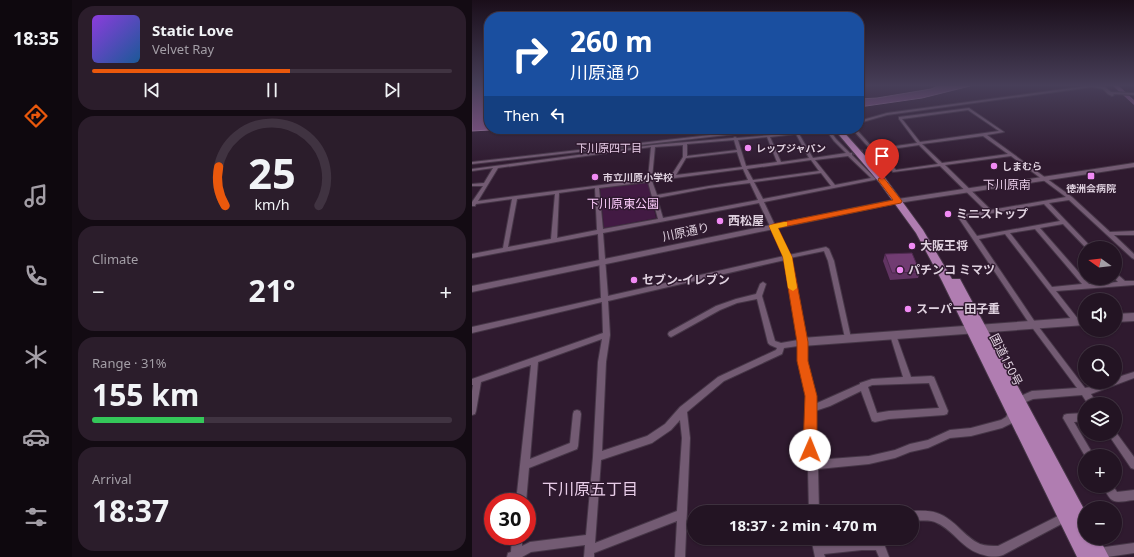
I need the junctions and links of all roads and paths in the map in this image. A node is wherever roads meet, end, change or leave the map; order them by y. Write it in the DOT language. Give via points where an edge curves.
graph roads {
  1 [pos="902,112"];
  2 [pos="946,112"];
  3 [pos="973,112"];
  4 [pos="864,121"];
  5 [pos="731,134"];
  6 [pos="787,134"];
  7 [pos="798,134"];
  8 [pos="830,134"];
  9 [pos="841,134"];
  10 [pos="846,134"];
  11 [pos="859,134"];
  12 [pos="984,135"];
  13 [pos="768,136"];
  14 [pos="735,138"];
  15 [pos="685,143"];
  16 [pos="919,143"];
  17 [pos="652,146"];
  18 [pos="873,150"];
  19 [pos="739,151"];
  20 [pos="851,154"];
  21 [pos="1012,155"];
  22 [pos="685,157"];
  23 [pos="812,159"];
  24 [pos="472,163"];
  25 [pos="779,163"];
  26 [pos="942,165"];
  27 [pos="1134,165"];
  28 [pos="497,166"];
  29 [pos="1125,166"];
  30 [pos="744,167"];
  31 [pos="472,170"];
  32 [pos="822,172"];
  33 [pos="1134,172"];
  34 [pos="673,177"];
  35 [pos="1044,179"];
  36 [pos="650,180"];
  37 [pos="751,181"];
  38 [pos="486,184"];
  39 [pos="472,185"];
  40 [pos="597,187"];
  41 [pos="834,187"];
  42 [pos="967,190"];
  43 [pos="557,192"];
  44 [pos="516,197"];
  45 [pos="655,197"];
  46 [pos="1070,198"];
  47 [pos="761,201"];
  48 [pos="902,201"];
  49 [pos="1045,202"];
  50 [pos="472,204"];
  51 [pos="990,212"];
  52 [pos="661,220"];
  53 [pos="1064,222"];
  54 [pos="773,226"];
  55 [pos="1036,227"];
  56 [pos="600,232"];
  57 [pos="1007,233"];
  58 [pos="1109,234"];
  59 [pos="1134,234"];
  60 [pos="975,238"];
  61 [pos="554,241"];
  62 [pos="1082,241"];
  63 [pos="505,250"];
  64 [pos="472,256"];
  65 [pos="788,257"];
  66 [pos="1134,258"];
  67 [pos="602,262"];
  68 [pos="1134,283"];
  69 [pos="763,284"];
  70 [pos="1124,284"];
  71 [pos="1087,286"];
  72 [pos="1050,289"];
  73 [pos="472,290"];
  74 [pos="759,296"];
  75 [pos="605,299"];
  76 [pos="1134,317"];
  77 [pos="1122,318"];
  78 [pos="1078,319"];
  79 [pos="1078,321"];
  80 [pos="1033,324"];
  81 [pos="976,328"];
  82 [pos="472,330"];
  83 [pos="671,334"];
  84 [pos="607,335"];
  85 [pos="893,335"];
  86 [pos="848,338"];
  87 [pos="802,342"];
  88 [pos="781,346"];
  89 [pos="535,360"];
  90 [pos="1134,375"];
  91 [pos="908,380"];
  92 [pos="475,381"];
  93 [pos="863,385"];
  94 [pos="1083,390"];
  95 [pos="1088,397"];
  96 [pos="1016,407"];
  97 [pos="811,409"];
  98 [pos="684,410"];
  99 [pos="472,411"];
  100 [pos="577,414"];
  101 [pos="1078,417"];
  102 [pos="1078,436"];
  103 [pos="1118,441"];
  104 [pos="597,457"];
  105 [pos="525,464"];
  106 [pos="813,465"];
  107 [pos="1134,465"];
  108 [pos="522,493"];
  109 [pos="1112,493"];
  110 [pos="1134,495"];
  111 [pos="814,505"];
  112 [pos="682,514"];
  113 [pos="919,517"];
  114 [pos="1066,517"];
  115 [pos="1078,518"];
  116 [pos="591,539"];
  117 [pos="516,545"];
  118 [pos="861,545"];
  119 [pos="879,545"];
  120 [pos="818,548"];
  121 [pos="1134,548"];
  122 [pos="1093,551"];
  123 [pos="590,554"];
  124 [pos="514,556"];
  125 [pos="680,557"];
  126 [pos="884,557"];
  1 -- 4 [label="street"];
  2 -- 16 [label="street" via="900,118"];
  3 -- 12 [label="street" via="1002,132"];
  5 -- 24 [label="street"];
  6 -- 13 [label="street"];
  7 -- 23 [label="street"];
  8 -- 20 [label="street"];
  9 -- 48 [label="highway, 国道150号"];
  10 -- 48 [label="highway, 国道150号"];
  11 -- 18 [label="street"];
  12 -- 16 [label="street"];
  12 -- 21 [label="street"];
  13 -- 14 [label="street"];
  13 -- 25 [label="street"];
  14 -- 15 [label="street"];
  14 -- 19 [label="street"];
  15 -- 17 [label="street"];
  15 -- 22 [label="street"];
  16 -- 18 [label="street"];
  16 -- 26 [label="street"];
  17 -- 28 [label="street"];
  17 -- 36 [label="street"];
  18 -- 26 [label="street" via="895,171"];
  19 -- 22 [label="street"];
  19 -- 30 [label="street"];
  20 -- 23 [label="street"];
  20 -- 41 [label="street" via="874,180"];
  21 -- 26 [label="street"];
  21 -- 35 [label="street"];
  22 -- 34 [label="street"];
  23 -- 25 [label="street"];
  23 -- 32 [label="street"];
  25 -- 30 [label="street"];
  26 -- 42 [label="street"];
  27 -- 29 [label="street, 川原通り"];
  28 -- 31 [label="street"];
  28 -- 38 [label="street"];
  29 -- 33 [label="street"];
  29 -- 35 [label="street, 川原通り"];
  30 -- 34 [label="street"];
  30 -- 37 [label="street"];
  32 -- 37 [label="street"];
  32 -- 41 [label="street"];
  34 -- 36 [label="street"];
  35 -- 42 [label="street, 川原通り"];
  35 -- 46 [label="street"];
  36 -- 40 [label="street"];
  36 -- 45 [label="street"];
  37 -- 45 [label="street"];
  37 -- 47 [label="street"];
  38 -- 39 [label="street"];
  38 -- 50 [label="street"];
  40 -- 43 [label="street"];
  40 -- 56 [label="street"];
  41 -- 47 [label="street"];
  42 -- 48 [label="street, 川原通り"];
  42 -- 51 [label="street"];
  43 -- 44 [label="street"];
  43 -- 61 [label="street"];
  44 -- 50 [label="street"];
  44 -- 63 [label="street"];
  45 -- 52 [label="street"];
  46 -- 49 [label="street"];
  46 -- 58 [label="street"];
  47 -- 52 [label="street"];
  47 -- 54 [label="street"];
  48 -- 54 [label="street, 川原通り"];
  48 -- 81 [label="highway, 国道150号"];
  49 -- 51 [label="street"];
  49 -- 53 [label="street"];
  51 -- 60 [label="street" via="961,217"];
  52 -- 56 [label="street"];
  53 -- 55 [label="street"];
  53 -- 62 [label="street"];
  54 -- 65 [label="street"];
  54 -- 67 [label="street, 川原通り"];
  55 -- 57 [label="street"];
  55 -- 71 [label="street"];
  56 -- 61 [label="street"];
  56 -- 67 [label="street"];
  57 -- 60 [label="street"];
  57 -- 72 [label="street"];
  58 -- 59 [label="street"];
  58 -- 66 [label="street"];
  60 -- 80 [label="street"];
  61 -- 63 [label="street"];
  63 -- 64 [label="street"];
  65 -- 75 [label="street"];
  65 -- 86 [label="street" via="826,249"];
  65 -- 87 [label="street"];
  67 -- 73 [label="street, 川原通り"];
  67 -- 75 [label="street"];
  68 -- 70 [label="street"];
  69 -- 74 [label="street"];
  70 -- 71 [label="street"];
  71 -- 72 [label="street"];
  72 -- 78 [label="street"];
  74 -- 83 [label="street" via="718,308"];
  74 -- 88 [label="street" via="771,340"];
  75 -- 82 [label="street"];
  75 -- 84 [label="street"];
  76 -- 77 [label="street"];
  79 -- 80 [label="street"];
  80 -- 81 [label="street"];
  80 -- 94 [label="street"];
  81 -- 85 [label="street"];
  81 -- 96 [label="highway, 国道150号"];
  84 -- 89 [label="street"];
  84 -- 104 [label="street" via="602,362"];
  85 -- 86 [label="street"];
  85 -- 91 [label="street"];
  86 -- 87 [label="street"];
  87 -- 88 [label="street"];
  87 -- 97 [label="street" via="802,361 811,396"];
  88 -- 98 [label="street" via="779,352 722,379"];
  89 -- 92 [label="street"];
  89 -- 105 [label="street"];
  90 -- 94 [label="street" via="1095,389"];
  91 -- 93 [label="street"];
  91 -- 93 [label="street" via="931,379 944,411 875,418"];
  92 -- 99 [label="street"];
  93 -- 97 [label="street"];
  94 -- 95 [label="street"];
  94 -- 96 [label="street" via="1032,395"];
  96 -- 106 [label="street" via="1009,420 993,427 950,434 928,444 869,460"];
  96 -- 114 [label="highway, 国道150号"];
  96 -- 115 [label="highway, 国道150号"];
  97 -- 106 [label="street" via="810,450"];
  98 -- 104 [label="street" via="668,427 649,440"];
  98 -- 112 [label="street" via="686,438"];
  100 -- 105 [label="street" via="574,446"];
  101 -- 102 [label="street" via="1067,418"];
  103 -- 107 [label="street"];
  104 -- 116 [label="street"];
  105 -- 108 [label="street"];
  106 -- 111 [label="street"];
  109 -- 110 [label="street" via="1115,497"];
  112 -- 123 [label="street"];
  112 -- 125 [label="street"];
  113 -- 114 [label="street" via="939,518 975,548 989,552 999,551"];
  114 -- 122 [label="highway, 国道150号"];
  116 -- 123 [label="street"];
  116 -- 124 [label="street" via="530,547"];
  117 -- 124 [label="street"];
  118 -- 120 [label="street"];
  119 -- 126 [label="street"];
  121 -- 122 [label="street"];
}
